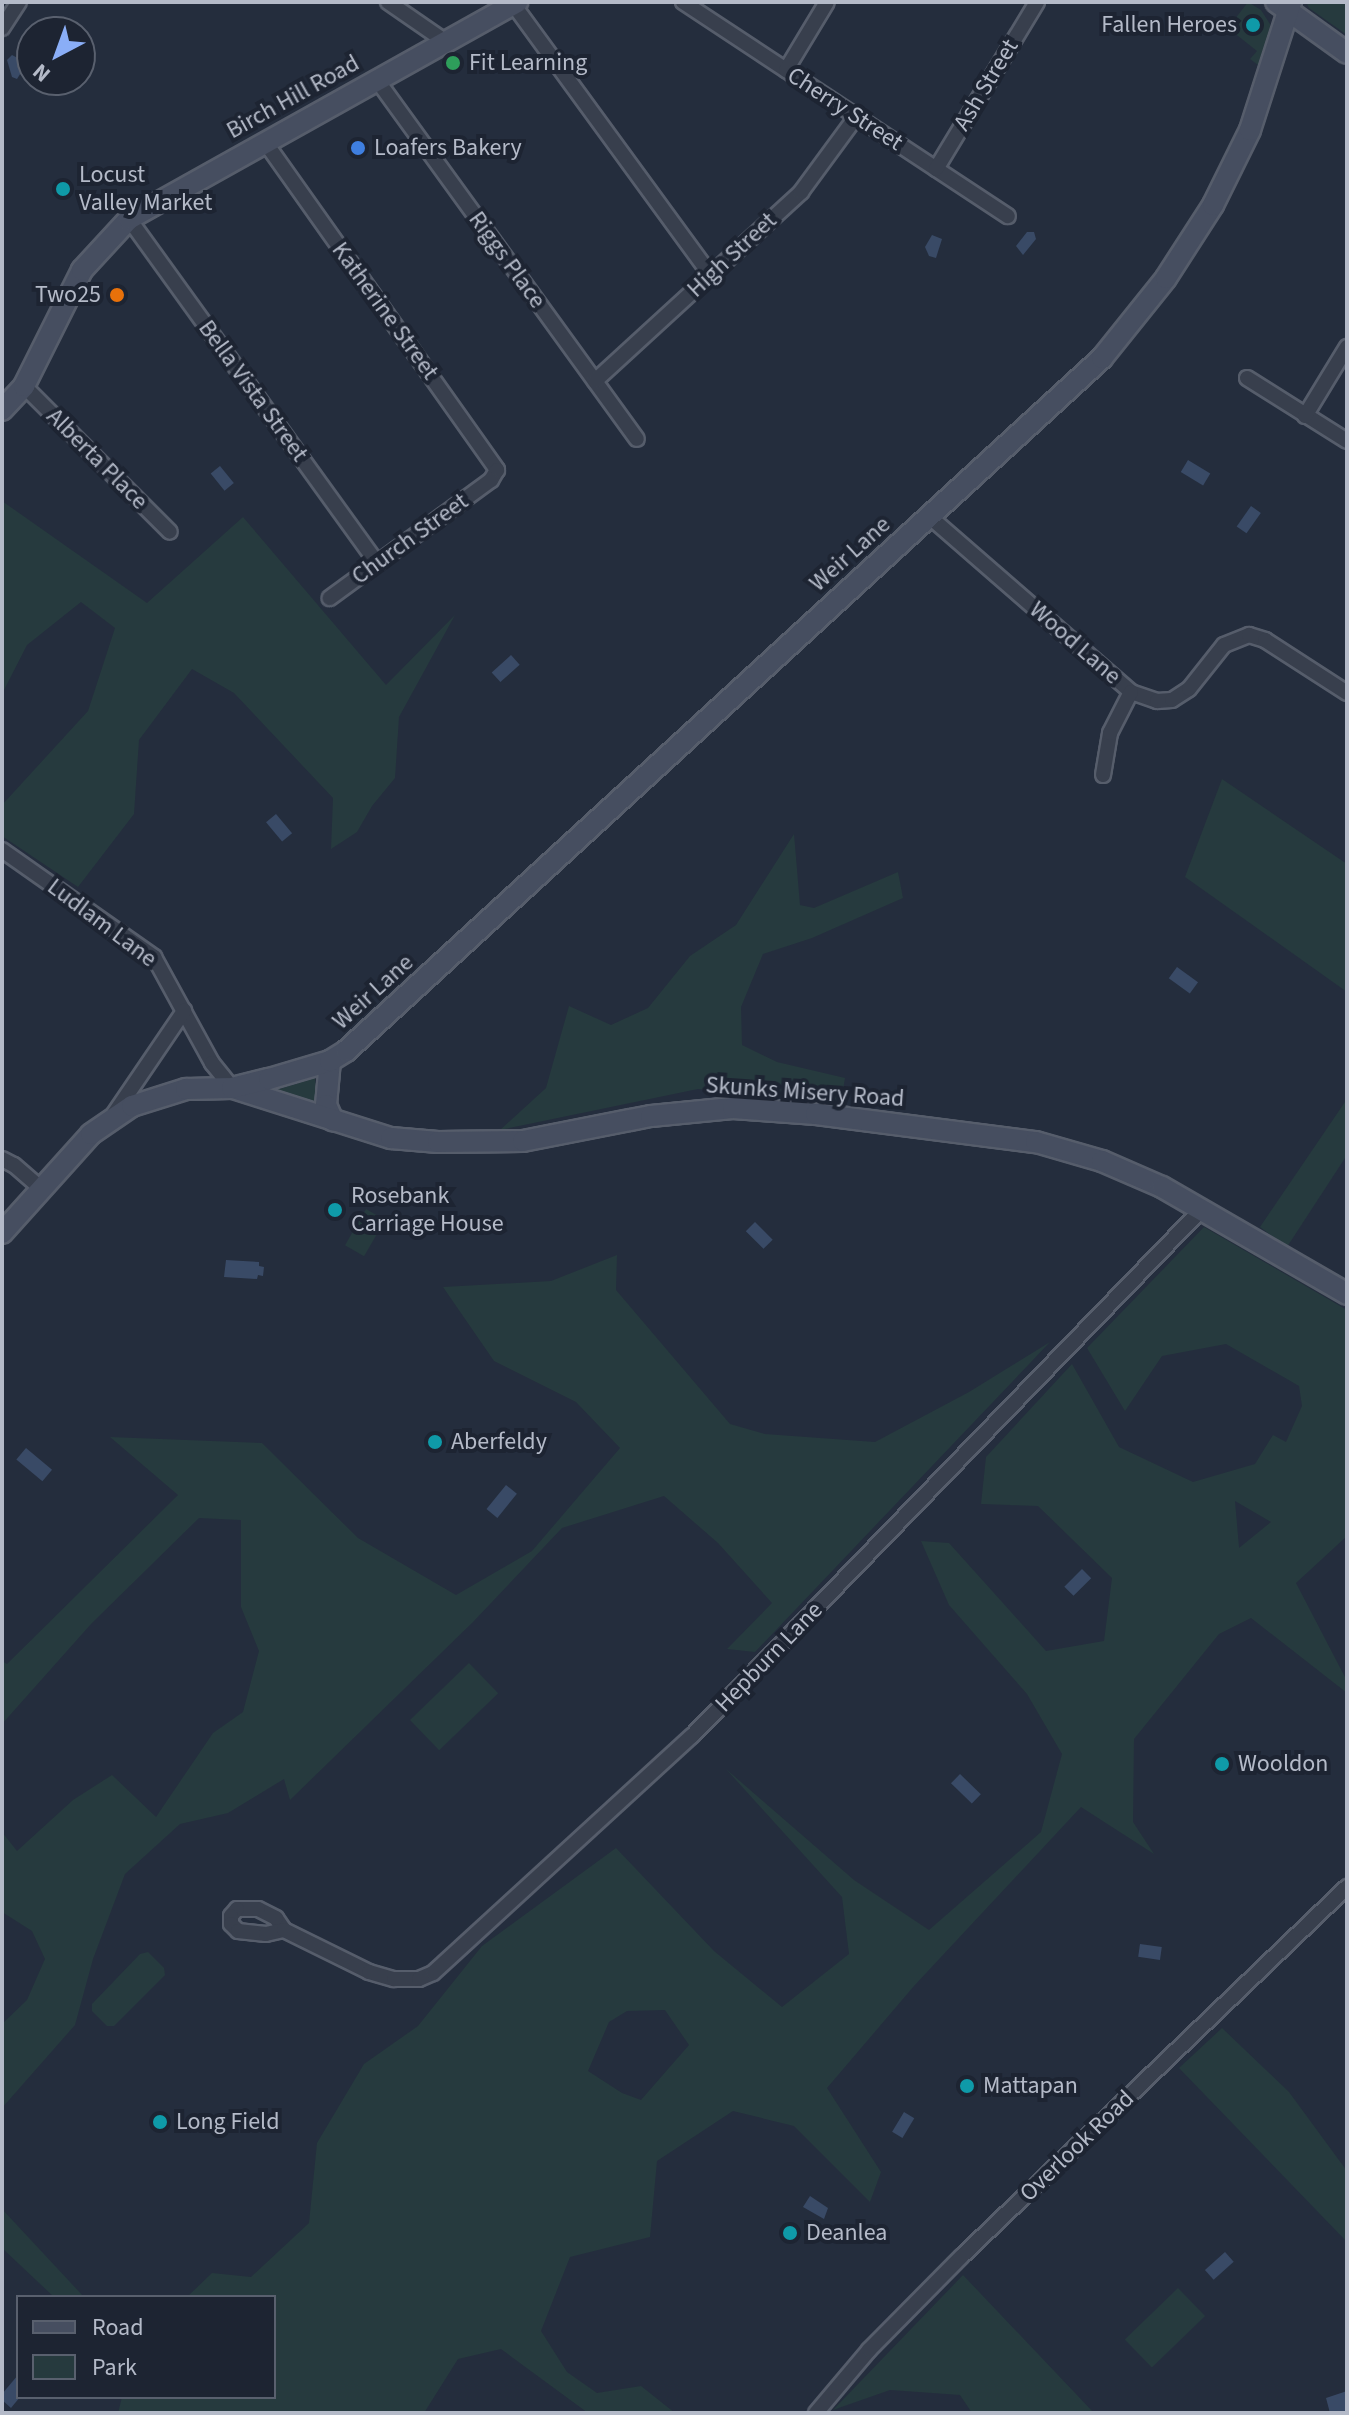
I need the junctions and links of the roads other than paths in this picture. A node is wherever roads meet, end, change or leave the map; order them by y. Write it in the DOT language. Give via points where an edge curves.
graph roads {
  1 [pos="19,2"];
  2 [pos="388,2"];
  3 [pos="683,2"];
  4 [pos="827,2"];
  5 [pos="1037,2"];
  6 [pos="515,3"];
  7 [pos="1285,5"];
  8 [pos="2,28"];
  9 [pos="446,42"];
  10 [pos="1347,53"];
  11 [pos="786,70"];
  12 [pos="377,80"];
  13 [pos="856,117"];
  14 [pos="265,142"];
  15 [pos="936,169"];
  16 [pos="1008,216"];
  17 [pos="129,219"];
  18 [pos="710,274"];
  19 [pos="1347,347"];
  20 [pos="1247,378"];
  21 [pos="595,381"];
  22 [pos="24,386"];
  23 [pos="2,410"];
  24 [pos="1305,416"];
  25 [pos="637,439"];
  26 [pos="1347,441"];
  27 [pos="491,480"];
  28 [pos="930,517"];
  29 [pos="170,532"];
  30 [pos="377,563"];
  31 [pos="330,598"];
  32 [pos="1131,692"];
  33 [pos="1347,693"];
  34 [pos="1103,775"];
  35 [pos="2,850"];
  36 [pos="184,1011"];
  37 [pos="330,1061"];
  38 [pos="232,1088"];
  39 [pos="113,1117"];
  40 [pos="333,1121"];
  41 [pos="2,1159"];
  42 [pos="42,1189"];
  43 [pos="1201,1210"];
  44 [pos="2,1233"];
  45 [pos="1347,1294"];
  46 [pos="1347,1887"];
  47 [pos="284,1930"];
  48 [pos="816,2413"];
  1 -- 8 [label="street"];
  2 -- 9 [label="street"];
  3 -- 11 [label="street, Cherry Street"];
  4 -- 11 [label="street"];
  5 -- 15 [label="street, Ash Street"];
  6 -- 9 [label="street, Birch Hill Road"];
  6 -- 18 [label="street"];
  7 -- 10 [label="street"];
  7 -- 28 [label="street, Weir Lane" via="1250,130 1213,205 1166,278 1102,358"];
  9 -- 12 [label="street, Birch Hill Road"];
  11 -- 13 [label="street, Cherry Street"];
  12 -- 14 [label="street, Birch Hill Road"];
  12 -- 21 [label="street, Riggs Place"];
  13 -- 15 [label="street, Cherry Street"];
  13 -- 18 [label="street, High Street" via="801,192"];
  14 -- 17 [label="street, Birch Hill Road"];
  14 -- 27 [label="street, Katherine Street" via="496,466"];
  15 -- 16 [label="street, Cherry Street"];
  17 -- 22 [label="street, Birch Hill Road" via="82,270"];
  17 -- 30 [label="street, Bella Vista Street"];
  18 -- 21 [label="street, High Street"];
  19 -- 24 [label="street"];
  20 -- 24 [label="street"];
  21 -- 25 [label="street, Riggs Place"];
  22 -- 23 [label="street, Birch Hill Road"];
  22 -- 29 [label="street, Alberta Place"];
  24 -- 26 [label="street"];
  27 -- 30 [label="street, Church Street"];
  28 -- 32 [label="street, Wood Lane"];
  28 -- 37 [label="street, Weir Lane" via="384,1019"];
  30 -- 31 [label="street, Church Street"];
  32 -- 33 [label="street, Wood Lane" via="1172,700 1189,689 1224,645 1249,635"];
  32 -- 34 [label="street" via="1110,733"];
  35 -- 36 [label="street, Ludlam Lane" via="154,957"];
  36 -- 38 [label="street, Ludlam Lane"];
  36 -- 39 [label="street"];
  37 -- 38 [label="street, Weir Lane"];
  37 -- 40 [label="street, Weir Lane" via="326,1105"];
  38 -- 39 [label="street" via="186,1089"];
  38 -- 40 [label="street, Skunks Misery Road"];
  39 -- 42 [label="street"];
  40 -- 43 [label="street, Skunks Misery Road" via="391,1138 486,1143 698,1110 816,1114 1036,1142 1102,1161"];
  41 -- 42 [label="street"];
  42 -- 44 [label="street"];
  43 -- 45 [label="street, Skunks Misery Road"];
  43 -- 47 [label="street, Hepburn Lane" via="692,1736 433,1973 394,1979 369,1972"];
  46 -- 48 [label="street, Overlook Road" via="961,2257 869,2350"];
}
